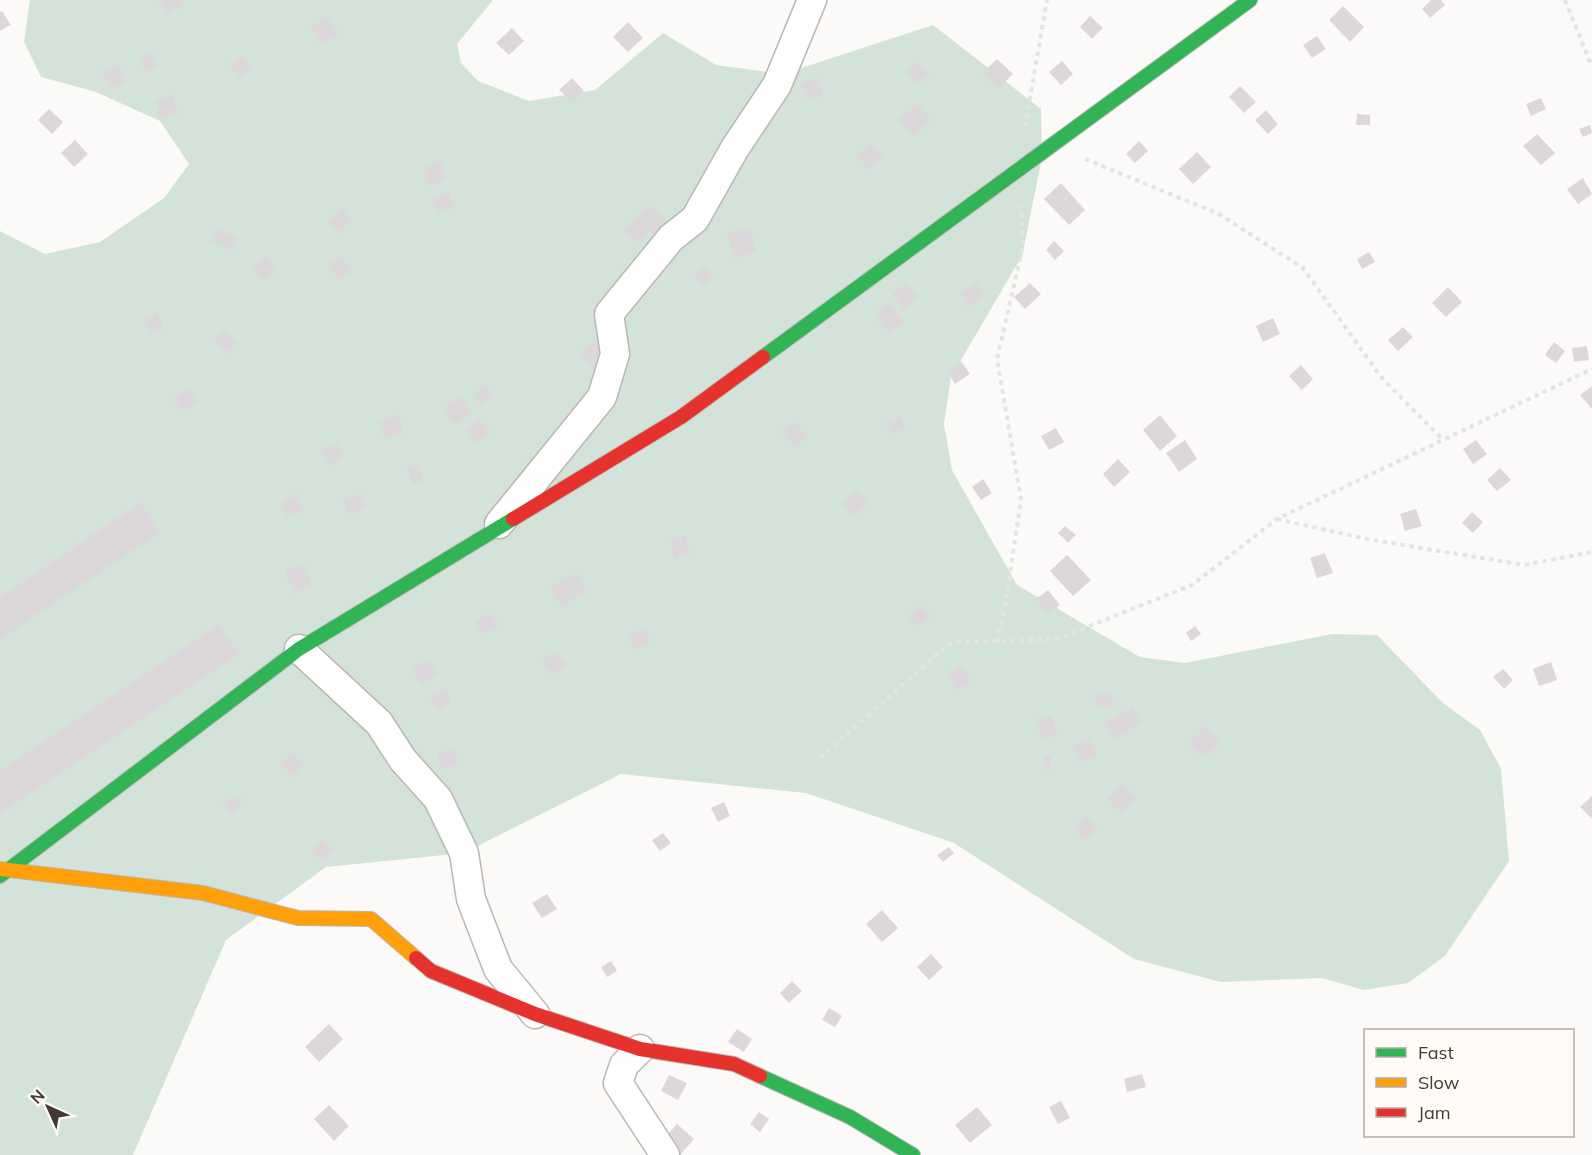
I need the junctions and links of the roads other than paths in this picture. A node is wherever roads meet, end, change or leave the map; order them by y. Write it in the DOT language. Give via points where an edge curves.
graph roads {
  1 [pos="812,0"];
  2 [pos="1250,0"];
  3 [pos="495,530"];
  4 [pos="299,649"];
  5 [pos="3,872"];
  6 [pos="535,1014"];
  7 [pos="640,1049"];
  8 [pos="665,1155"];
  9 [pos="913,1155"];
  1 -- 3 [label="street" via="777,85 695,219 671,238 609,314 615,354 602,397"];
  2 -- 3 [label="street" via="681,417"];
  3 -- 4 [label="street"];
  4 -- 5 [label="street"];
  4 -- 6 [label="street" via="379,723 403,760 438,799 464,853 471,899 498,969"];
  5 -- 6 [label="street" via="203,893 298,918 371,919 431,971"];
  6 -- 7 [label="street"];
  7 -- 8 [label="street" via="624,1065 618,1083"];
  7 -- 9 [label="street" via="735,1064 850,1117"];
}
